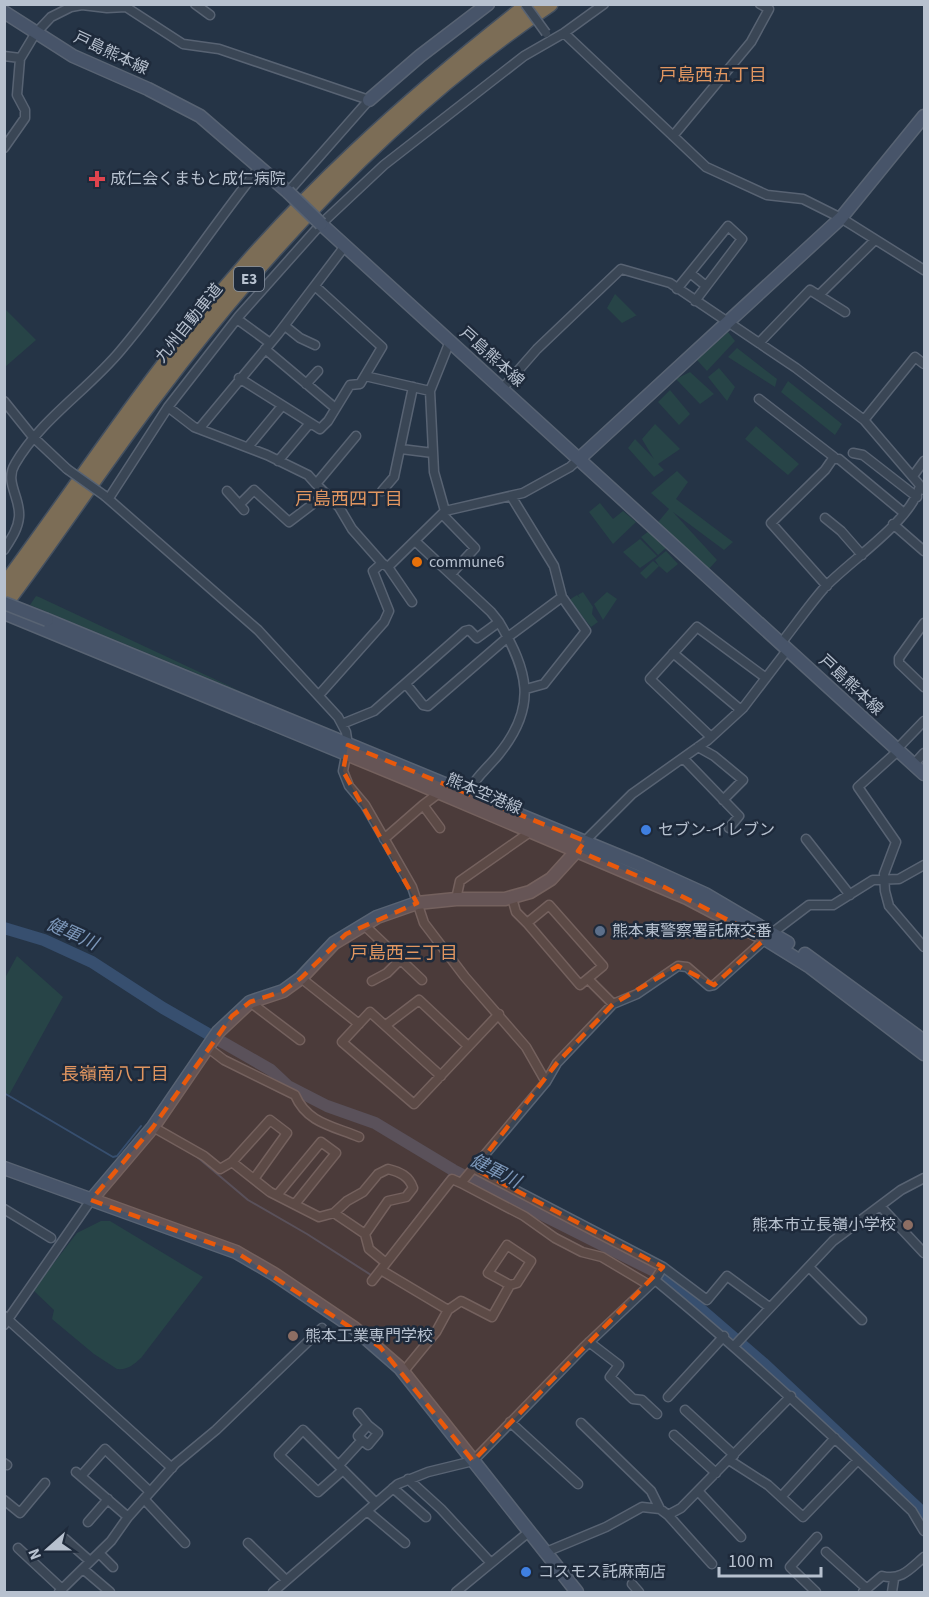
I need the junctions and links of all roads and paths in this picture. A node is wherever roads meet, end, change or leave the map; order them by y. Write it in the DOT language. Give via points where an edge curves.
graph roads {
  1 [pos="195,4"];
  2 [pos="488,4"];
  3 [pos="527,4"];
  4 [pos="550,4"];
  5 [pos="604,4"];
  6 [pos="760,4"];
  7 [pos="93,6"];
  8 [pos="4,12"];
  9 [pos="210,15"];
  10 [pos="564,33"];
  11 [pos="35,34"];
  12 [pos="552,41"];
  13 [pos="4,56"];
  14 [pos="20,58"];
  15 [pos="369,100"];
  16 [pos="924,116"];
  17 [pos="674,136"];
  18 [pos="4,148"];
  19 [pos="259,168"];
  20 [pos="288,192"];
  21 [pos="841,218"];
  22 [pos="321,225"];
  23 [pos="875,240"];
  24 [pos="345,246"];
  25 [pos="924,270"];
  26 [pos="690,273"];
  27 [pos="315,286"];
  28 [pos="706,286"];
  29 [pos="677,289"];
  30 [pos="820,294"];
  31 [pos="695,301"];
  32 [pos="844,312"];
  33 [pos="237,319"];
  34 [pos="727,323"];
  35 [pos="285,326"];
  36 [pos="450,341"];
  37 [pos="759,344"];
  38 [pos="315,345"];
  39 [pos="267,346"];
  40 [pos="924,364"];
  41 [pos="318,371"];
  42 [pos="365,376"];
  43 [pos="239,378"];
  44 [pos="306,384"];
  45 [pos="413,387"];
  46 [pos="502,389"];
  47 [pos="430,391"];
  48 [pos="759,399"];
  49 [pos="4,401"];
  50 [pos="282,406"];
  51 [pos="168,407"];
  52 [pos="334,407"];
  53 [pos="864,420"];
  54 [pos="310,423"];
  55 [pos="199,429"];
  56 [pos="356,436"];
  57 [pos="33,437"];
  58 [pos="248,447"];
  59 [pos="401,449"];
  60 [pos="433,453"];
  61 [pos="854,453"];
  62 [pos="580,458"];
  63 [pos="834,459"];
  64 [pos="278,461"];
  65 [pos="924,461"];
  66 [pos="914,476"];
  67 [pos="316,484"];
  68 [pos="922,488"];
  69 [pos="227,491"];
  70 [pos="382,491"];
  71 [pos="326,494"];
  72 [pos="511,496"];
  73 [pos="107,497"];
  74 [pos="917,498"];
  75 [pos="444,512"];
  76 [pos="904,513"];
  77 [pos="825,518"];
  78 [pos="893,524"];
  79 [pos="415,541"];
  80 [pos="4,550"];
  81 [pos="924,551"];
  82 [pos="862,555"];
  83 [pos="385,565"];
  84 [pos="451,574"];
  85 [pos="4,586"];
  86 [pos="827,586"];
  87 [pos="562,597"];
  88 [pos="412,602"];
  89 [pos="4,604"];
  90 [pos="4,613"];
  91 [pos="499,622"];
  92 [pos="924,623"];
  93 [pos="44,624"];
  94 [pos="508,637"];
  95 [pos="785,646"];
  96 [pos="674,652"];
  97 [pos="766,678"];
  98 [pos="406,684"];
  99 [pos="924,687"];
  100 [pos="526,689"];
  101 [pos="319,695"];
  102 [pos="741,710"];
  103 [pos="924,721"];
  104 [pos="342,724"];
  105 [pos="711,737"];
  106 [pos="699,747"];
  107 [pos="347,749"];
  108 [pos="898,750"];
  109 [pos="924,753"];
  110 [pos="683,758"];
  111 [pos="914,764"];
  112 [pos="924,774"];
  113 [pos="439,793"];
  114 [pos="467,794"];
  115 [pos="723,800"];
  116 [pos="423,805"];
  117 [pos="440,828"];
  118 [pos="729,828"];
  119 [pos="530,832"];
  120 [pos="384,839"];
  121 [pos="806,839"];
  122 [pos="581,846"];
  123 [pos="924,865"];
  124 [pos="884,879"];
  125 [pos="850,895"];
  126 [pos="512,898"];
  127 [pos="456,899"];
  128 [pos="417,903"];
  129 [pos="527,922"];
  130 [pos="363,924"];
  131 [pos="769,936"];
  132 [pos="924,947"];
  133 [pos="400,960"];
  134 [pos="301,978"];
  135 [pos="588,979"];
  136 [pos="422,980"];
  137 [pos="372,981"];
  138 [pos="250,1002"];
  139 [pos="613,1004"];
  140 [pos="499,1014"];
  141 [pos="358,1024"];
  142 [pos="386,1025"];
  143 [pos="300,1040"];
  144 [pos="924,1041"];
  145 [pos="468,1046"];
  146 [pos="207,1047"];
  147 [pos="924,1054"];
  148 [pos="441,1076"];
  149 [pos="546,1082"];
  150 [pos="153,1127"];
  151 [pos="359,1137"];
  152 [pos="232,1162"];
  153 [pos="4,1168"];
  154 [pos="474,1169"];
  155 [pos="924,1178"];
  156 [pos="254,1179"];
  157 [pos="461,1183"];
  158 [pos="278,1194"];
  159 [pos="91,1200"];
  160 [pos="295,1204"];
  161 [pos="880,1207"];
  162 [pos="4,1209"];
  163 [pos="334,1213"];
  164 [pos="365,1234"];
  165 [pos="51,1238"];
  166 [pos="924,1253"];
  167 [pos="384,1266"];
  168 [pos="663,1267"];
  169 [pos="809,1267"];
  170 [pos="372,1281"];
  171 [pos="652,1282"];
  172 [pos="510,1285"];
  173 [pos="769,1307"];
  174 [pos="448,1310"];
  175 [pos="6,1320"];
  176 [pos="862,1320"];
  177 [pos="322,1329"];
  178 [pos="724,1336"];
  179 [pos="589,1342"];
  180 [pos="735,1345"];
  181 [pos="404,1371"];
  182 [pos="790,1396"];
  183 [pos="668,1397"];
  184 [pos="685,1410"];
  185 [pos="358,1413"];
  186 [pos="657,1414"];
  187 [pos="510,1422"];
  188 [pos="581,1423"];
  189 [pos="674,1435"];
  190 [pos="835,1438"];
  191 [pos="731,1457"];
  192 [pos="858,1460"];
  193 [pos="473,1461"];
  194 [pos="172,1468"];
  195 [pos="341,1468"];
  196 [pos="716,1473"];
  197 [pos="408,1479"];
  198 [pos="45,1483"];
  199 [pos="578,1484"];
  200 [pos="393,1488"];
  201 [pos="147,1489"];
  202 [pos="698,1491"];
  203 [pos="781,1497"];
  204 [pos="108,1499"];
  205 [pos="144,1499"];
  206 [pos="4,1500"];
  207 [pos="376,1503"];
  208 [pos="660,1509"];
  209 [pos="367,1511"];
  210 [pos="668,1515"];
  211 [pos="128,1516"];
  212 [pos="426,1517"];
  213 [pos="88,1522"];
  214 [pos="530,1531"];
  215 [pos="924,1531"];
  216 [pos="741,1537"];
  217 [pos="817,1537"];
  218 [pos="65,1539"];
  219 [pos="184,1543"];
  220 [pos="248,1543"];
  221 [pos="405,1543"];
  222 [pos="18,1548"];
  223 [pos="546,1552"];
  224 [pos="826,1552"];
  225 [pos="99,1553"];
  226 [pos="924,1557"];
  227 [pos="90,1561"];
  228 [pos="491,1563"];
  229 [pos="712,1564"];
  230 [pos="113,1567"];
  231 [pos="83,1569"];
  232 [pos="894,1579"];
  233 [pos="286,1580"];
  234 [pos="632,1584"];
  235 [pos="60,1591"];
  236 [pos="865,1591"];
  237 [pos="110,1593"];
  238 [pos="273,1593"];
  239 [pos="456,1593"];
  240 [pos="577,1593"];
  241 [pos="639,1593"];
  242 [pos="816,1593"];
  243 [pos="892,1593"];
  1 -- 9 [label="street"];
  2 -- 15 [label="main road"];
  3 -- 12 [label="street, bridge"];
  3 -- 85 [label="highway, 九州自動車道 / E3" via="370,136 248,262 148,385"];
  4 -- 89 [label="highway, 九州自動車道 / E3" via="417,109 299,222 157,392"];
  5 -- 10 [label="street"];
  6 -- 17 [label="street" via="770,9 751,42"];
  7 -- 11 [label="street" via="71,7 51,17"];
  7 -- 15 [label="street" via="126,7 183,44 219,49"];
  8 -- 11 [label="main road, 戸島熊本線"];
  10 -- 12 [label="street"];
  10 -- 17 [label="street"];
  11 -- 14 [label="street"];
  11 -- 19 [label="main road, 戸島熊本線" via="73,56 194,112"];
  12 -- 22 [label="street" via="524,56 384,165"];
  13 -- 14 [label="street"];
  14 -- 18 [label="street" via="17,95 25,118"];
  15 -- 20 [label="street"];
  16 -- 21 [label="main road"];
  17 -- 21 [label="street" via="705,167 741,186 767,195 803,199"];
  19 -- 20 [label="main road, 戸島熊本線"];
  19 -- 57 [label="street" via="122,349 92,383"];
  20 -- 22 [label="main road, 戸島熊本線, bridge"];
  21 -- 23 [label="street"];
  21 -- 34 [label="main road"];
  22 -- 24 [label="main road, 戸島熊本線"];
  22 -- 33 [label="street"];
  23 -- 25 [label="street"];
  23 -- 30 [label="street"];
  24 -- 27 [label="street"];
  24 -- 36 [label="main road, 戸島熊本線"];
  26 -- 28 [label="street"];
  26 -- 28 [label="street" via="728,226 742,239"];
  26 -- 29 [label="street"];
  27 -- 35 [label="street"];
  27 -- 42 [label="street" via="382,347"];
  28 -- 31 [label="street"];
  29 -- 31 [label="street"];
  29 -- 46 [label="street" via="621,269 537,349"];
  30 -- 32 [label="street"];
  30 -- 37 [label="street" via="810,290"];
  31 -- 34 [label="street"];
  33 -- 39 [label="street"];
  33 -- 51 [label="street"];
  34 -- 37 [label="street"];
  34 -- 62 [label="main road"];
  35 -- 38 [label="street"];
  35 -- 39 [label="street"];
  36 -- 46 [label="main road, 戸島熊本線"];
  36 -- 47 [label="street"];
  37 -- 53 [label="street"];
  39 -- 43 [label="street"];
  39 -- 44 [label="street"];
  40 -- 53 [label="street" via="915,357"];
  41 -- 44 [label="street"];
  42 -- 45 [label="street"];
  42 -- 52 [label="street" via="360,384 350,385"];
  43 -- 50 [label="street"];
  43 -- 55 [label="street"];
  44 -- 52 [label="street"];
  45 -- 47 [label="street"];
  45 -- 59 [label="street"];
  46 -- 62 [label="main road, 戸島熊本線"];
  47 -- 60 [label="street"];
  48 -- 63 [label="street"];
  49 -- 57 [label="street"];
  50 -- 54 [label="street"];
  50 -- 58 [label="street"];
  51 -- 55 [label="street"];
  51 -- 73 [label="street"];
  52 -- 54 [label="street" via="320,429"];
  53 -- 66 [label="street"];
  54 -- 64 [label="street"];
  55 -- 58 [label="street"];
  56 -- 67 [label="street"];
  57 -- 73 [label="street, bridge" via="66,469"];
  57 -- 80 [label="street" via="13,466 11,484 18,528"];
  58 -- 64 [label="street"];
  59 -- 60 [label="street"];
  59 -- 70 [label="street" via="394,477"];
  60 -- 75 [label="street"];
  61 -- 74 [label="street" via="863,455"];
  62 -- 72 [label="street" via="523,493"];
  62 -- 95 [label="main road, 戸島熊本線"];
  63 -- 76 [label="street" via="839,459"];
  63 -- 86 [label="street" via="771,523"];
  64 -- 67 [label="street" via="308,475"];
  65 -- 66 [label="street"];
  66 -- 68 [label="street"];
  67 -- 71 [label="street"];
  68 -- 74 [label="street"];
  69 -- 71 [label="street" via="242,507 254,490 289,522"];
  71 -- 83 [label="street"];
  72 -- 75 [label="street"];
  72 -- 87 [label="street" via="554,566"];
  73 -- 101 [label="street" via="258,630"];
  74 -- 76 [label="street"];
  75 -- 79 [label="street"];
  75 -- 84 [label="street" via="475,548"];
  76 -- 78 [label="street"];
  77 -- 82 [label="street"];
  78 -- 81 [label="street"];
  78 -- 82 [label="street"];
  79 -- 83 [label="street"];
  79 -- 84 [label="street"];
  82 -- 86 [label="street"];
  83 -- 88 [label="street"];
  83 -- 101 [label="street" via="373,570 388,612 384,622"];
  84 -- 91 [label="street"];
  86 -- 95 [label="street"];
  87 -- 94 [label="street"];
  87 -- 100 [label="street" via="586,634 544,684"];
  89 -- 93 [label="main road, 熊本空港線, bridge"];
  90 -- 93 [label="main road, 熊本空港線"];
  91 -- 94 [label="street"];
  91 -- 98 [label="street" via="477,638 465,631"];
  92 -- 99 [label="street" via="899,663"];
  93 -- 107 [label="main road, 熊本空港線"];
  94 -- 98 [label="street" via="428,706"];
  94 -- 100 [label="street"];
  95 -- 97 [label="street"];
  95 -- 108 [label="main road, 戸島熊本線"];
  96 -- 97 [label="street" via="697,627"];
  96 -- 102 [label="street"];
  96 -- 105 [label="street" via="650,679"];
  97 -- 102 [label="street"];
  98 -- 104 [label="street" via="371,713"];
  100 -- 114 [label="street" via="516,730 476,777"];
  101 -- 104 [label="street"];
  102 -- 105 [label="street"];
  103 -- 108 [label="street"];
  104 -- 107 [label="street"];
  105 -- 106 [label="street"];
  106 -- 110 [label="street"];
  106 -- 115 [label="street" via="743,780"];
  107 -- 113 [label="main road, 熊本空港線"];
  107 -- 114 [label="main road, 熊本空港線"];
  107 -- 120 [label="street" via="343,771"];
  108 -- 111 [label="main road, 戸島熊本線"];
  108 -- 124 [label="street" via="858,787 896,842"];
  109 -- 111 [label="street"];
  110 -- 115 [label="street"];
  110 -- 122 [label="street" via="632,794"];
  111 -- 112 [label="main road, 戸島熊本線"];
  113 -- 116 [label="street"];
  113 -- 119 [label="main road, 熊本空港線"];
  114 -- 122 [label="main road, 熊本空港線"];
  115 -- 118 [label="street" via="739,816"];
  116 -- 117 [label="street"];
  116 -- 120 [label="street"];
  119 -- 122 [label="main road, 熊本空港線"];
  119 -- 127 [label="street" via="460,881"];
  120 -- 128 [label="street"];
  121 -- 125 [label="street"];
  122 -- 126 [label="main road" via="542,886"];
  122 -- 131 [label="main road, 熊本空港線" via="705,894"];
  123 -- 124 [label="street" via="899,879"];
  124 -- 125 [label="street" via="873,880"];
  124 -- 132 [label="street" via="889,906"];
  125 -- 131 [label="street" via="828,906 809,905"];
  126 -- 127 [label="main road"];
  126 -- 129 [label="street" via="516,912"];
  127 -- 128 [label="main road"];
  128 -- 130 [label="main road"];
  128 -- 140 [label="street" via="424,923"];
  129 -- 135 [label="street" via="580,985"];
  129 -- 135 [label="street" via="549,905 603,966"];
  130 -- 133 [label="street"];
  130 -- 134 [label="main road" via="334,943"];
  131 -- 139 [label="street" via="714,985 709,986 687,967 678,966 637,994"];
  131 -- 144 [label="main road, 熊本空港線" via="824,966"];
  131 -- 147 [label="main road, 熊本空港線"];
  133 -- 136 [label="street"];
  133 -- 137 [label="street"];
  134 -- 138 [label="main road" via="283,991"];
  134 -- 141 [label="street"];
  135 -- 139 [label="street"];
  138 -- 143 [label="street"];
  138 -- 146 [label="main road" via="232,1016"];
  139 -- 149 [label="street" via="557,1064"];
  140 -- 145 [label="street"];
  140 -- 149 [label="street" via="526,1047"];
  141 -- 142 [label="street" via="370,1011"];
  141 -- 148 [label="street" via="342,1041 408,1101 414,1104"];
  142 -- 145 [label="street" via="419,1000"];
  142 -- 148 [label="street"];
  145 -- 148 [label="street"];
  146 -- 150 [label="main road"];
  146 -- 151 [label="street" via="224,1060 295,1095 301,1109 312,1118"];
  149 -- 154 [label="street"];
  150 -- 152 [label="street" via="220,1169"];
  150 -- 159 [label="main road"];
  152 -- 156 [label="street"];
  152 -- 156 [label="street" via="270,1120 287,1133"];
  153 -- 159 [label="main road"];
  154 -- 157 [label="street"];
  154 -- 168 [label="street"];
  155 -- 161 [label="street"];
  156 -- 158 [label="street"];
  157 -- 167 [label="street" via="452,1179"];
  157 -- 171 [label="street" via="582,1252 602,1257"];
  158 -- 160 [label="street"];
  158 -- 160 [label="street" via="321,1143 336,1153"];
  159 -- 175 [label="street"];
  159 -- 181 [label="main road" via="236,1252 354,1328"];
  160 -- 163 [label="street" via="319,1217"];
  161 -- 166 [label="street"];
  161 -- 169 [label="street" via="833,1241"];
  162 -- 165 [label="street"];
  163 -- 164 [label="street"];
  163 -- 164 [label="street" via="388,1169 410,1179 413,1188 406,1197 388,1202"];
  164 -- 167 [label="street" via="369,1249"];
  167 -- 170 [label="street"];
  167 -- 174 [label="street"];
  168 -- 171 [label="street"];
  168 -- 173 [label="street" via="707,1300 727,1276"];
  169 -- 173 [label="street"];
  169 -- 176 [label="street"];
  171 -- 178 [label="street"];
  171 -- 179 [label="street"];
  172 -- 172 [label="street" via="517,1282 531,1261 507,1245 488,1273"];
  172 -- 174 [label="street" via="492,1317 461,1301"];
  173 -- 180 [label="street"];
  174 -- 181 [label="street" via="436,1332"];
  175 -- 194 [label="street"];
  177 -- 194 [label="street"];
  178 -- 180 [label="street"];
  178 -- 183 [label="street"];
  179 -- 186 [label="street" via="619,1365 610,1377 633,1399 642,1400"];
  179 -- 187 [label="street"];
  180 -- 182 [label="street"];
  181 -- 193 [label="main road"];
  182 -- 190 [label="street"];
  182 -- 191 [label="street"];
  184 -- 191 [label="street"];
  185 -- 195 [label="street" via="368,1425"];
  187 -- 193 [label="street"];
  187 -- 199 [label="street"];
  188 -- 208 [label="street" via="651,1491"];
  189 -- 196 [label="street"];
  190 -- 192 [label="street"];
  190 -- 203 [label="street"];
  191 -- 196 [label="street"];
  191 -- 203 [label="street"];
  192 -- 203 [label="street" via="803,1517"];
  192 -- 215 [label="street" via="912,1511"];
  193 -- 197 [label="street"];
  193 -- 214 [label="main road"];
  194 -- 205 [label="street"];
  195 -- 195 [label="street" via="318,1492 279,1455 303,1430"];
  195 -- 207 [label="street"];
  196 -- 202 [label="street"];
  197 -- 200 [label="street"];
  197 -- 228 [label="street"];
  198 -- 206 [label="street" via="20,1513"];
  200 -- 207 [label="street"];
  200 -- 212 [label="street"];
  201 -- 204 [label="street" via="105,1449 79,1474"];
  202 -- 210 [label="street"];
  202 -- 216 [label="street"];
  204 -- 211 [label="street"];
  204 -- 213 [label="street"];
  205 -- 211 [label="street"];
  205 -- 219 [label="street"];
  207 -- 209 [label="street"];
  208 -- 210 [label="street"];
  208 -- 223 [label="street" via="642,1507"];
  209 -- 221 [label="street"];
  209 -- 233 [label="street"];
  210 -- 229 [label="street"];
  211 -- 225 [label="street"];
  214 -- 223 [label="main road"];
  214 -- 228 [label="street"];
  217 -- 242 [label="street" via="790,1567"];
  218 -- 227 [label="street"];
  220 -- 233 [label="street"];
  222 -- 235 [label="street"];
  223 -- 240 [label="main road"];
  224 -- 236 [label="street"];
  225 -- 227 [label="street"];
  225 -- 230 [label="street"];
  226 -- 232 [label="street"];
  227 -- 231 [label="street"];
  228 -- 239 [label="street"];
  231 -- 235 [label="street"];
  231 -- 237 [label="street"];
  232 -- 236 [label="street" via="882,1576"];
  232 -- 243 [label="street"];
  233 -- 238 [label="street"];
  234 -- 241 [label="street"];
}
